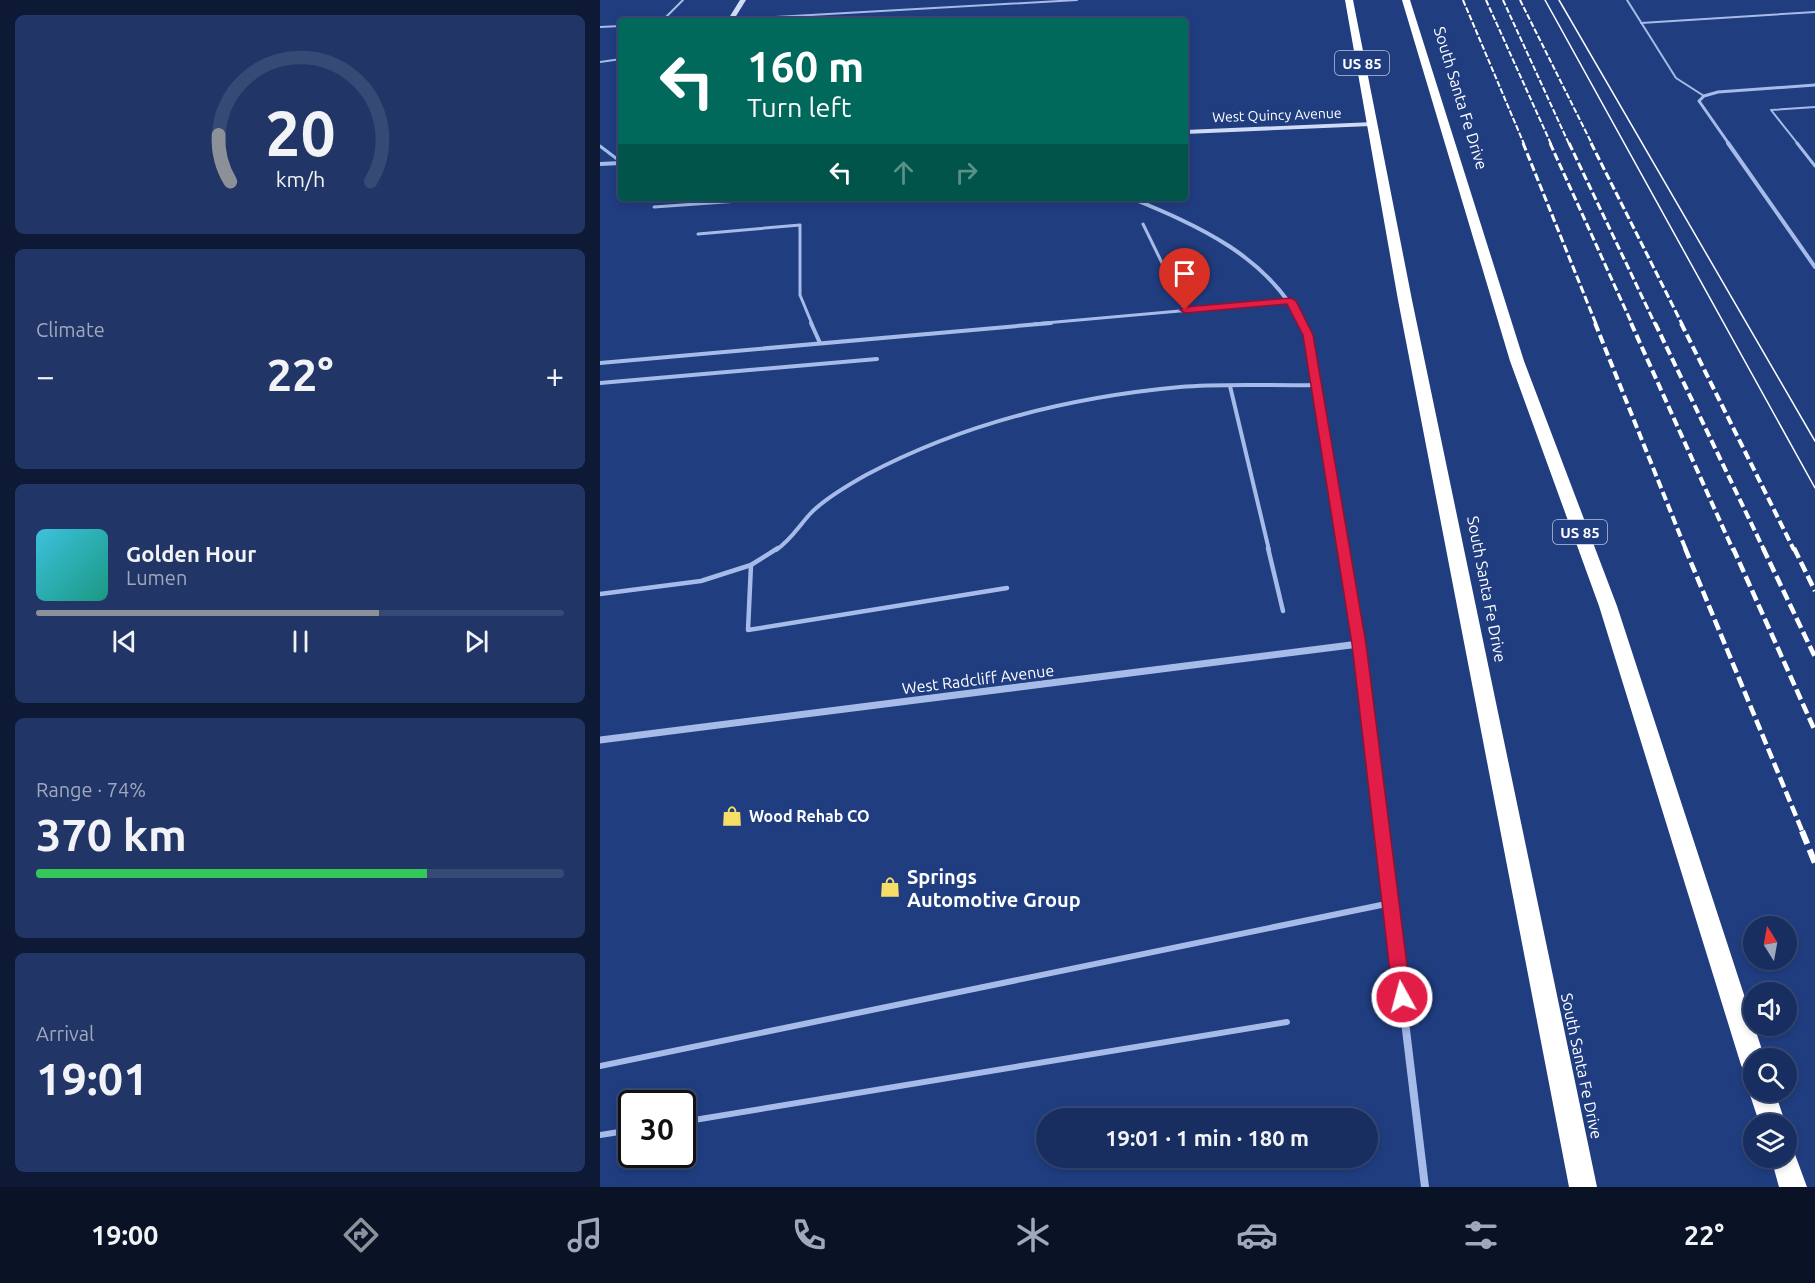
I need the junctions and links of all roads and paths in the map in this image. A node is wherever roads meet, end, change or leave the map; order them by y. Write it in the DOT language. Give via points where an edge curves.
graph roads {
  1 [pos="683,0"];
  2 [pos="743,0"];
  3 [pos="984,0"];
  4 [pos="1077,0"];
  5 [pos="1349,0"];
  6 [pos="1406,0"];
  7 [pos="1627,0"];
  8 [pos="981,5"];
  9 [pos="1815,12"];
  10 [pos="665,18"];
  11 [pos="731,18"];
  12 [pos="763,18"];
  13 [pos="1641,23"];
  14 [pos="618,26"];
  15 [pos="600,27"];
  16 [pos="618,59"];
  17 [pos="600,62"];
  18 [pos="1815,85"];
  19 [pos="1704,96"];
  20 [pos="1815,107"];
  21 [pos="1371,124"];
  22 [pos="1188,132"];
  23 [pos="600,146"];
  24 [pos="618,160"];
  25 [pos="618,162"];
  26 [pos="600,164"];
  27 [pos="1815,166"];
  28 [pos="738,201"];
  29 [pos="1138,201"];
  30 [pos="654,207"];
  31 [pos="1143,224"];
  32 [pos="698,234"];
  33 [pos="1815,267"];
  34 [pos="1291,301"];
  35 [pos="1185,310"];
  36 [pos="820,343"];
  37 [pos="877,359"];
  38 [pos="600,363"];
  39 [pos="600,383"];
  40 [pos="1316,385"];
  41 [pos="1230,386"];
  42 [pos="751,565"];
  43 [pos="1007,588"];
  44 [pos="600,594"];
  45 [pos="1283,611"];
  46 [pos="1359,644"];
  47 [pos="600,741"];
  48 [pos="1391,903"];
  49 [pos="1287,1022"];
  50 [pos="1749,1048"];
  51 [pos="600,1066"];
  52 [pos="696,1120"];
  53 [pos="618,1132"];
  54 [pos="600,1135"];
  55 [pos="1787,1168"];
  56 [pos="1425,1187"];
  57 [pos="1583,1187"];
  58 [pos="1793,1187"];
  1 -- 10 [label="lane"];
  2 -- 11 [label="street"];
  3 -- 8 [label="lane"];
  4 -- 8 [label="lane"];
  5 -- 21 [label="highway, South Santa Fe Drive / US 85"];
  6 -- 50 [label="highway, South Santa Fe Drive / US 85" via="1516,361 1608,606"];
  7 -- 13 [label="lane"];
  8 -- 12 [label="lane"];
  9 -- 13 [label="lane"];
  13 -- 19 [label="lane" via="1676,78"];
  14 -- 15 [label="lane"];
  16 -- 17 [label="lane"];
  18 -- 19 [label="street"];
  19 -- 33 [label="street" via="1700,101 1704,110"];
  20 -- 27 [label="lane" via="1771,110"];
  21 -- 22 [label="street, West Quincy Avenue"];
  21 -- 57 [label="highway, South Santa Fe Drive / US 85"];
  23 -- 24 [label="lane"];
  25 -- 26 [label="street"];
  28 -- 30 [label="lane"];
  29 -- 34 [label="street" via="1213,234 1247,257"];
  31 -- 35 [label="lane"];
  32 -- 36 [label="lane" via="800,225 800,295"];
  34 -- 35 [label="lane"];
  34 -- 40 [label="street" via="1308,335"];
  35 -- 36 [label="lane"];
  36 -- 38 [label="lane"];
  37 -- 39 [label="lane"];
  40 -- 41 [label="lane"];
  40 -- 46 [label="street"];
  41 -- 42 [label="lane" via="1181,387 1102,397 992,423 925,448 865,476 812,512 785,544"];
  41 -- 45 [label="lane"];
  42 -- 43 [label="lane" via="748,630"];
  42 -- 44 [label="lane" via="701,581"];
  46 -- 47 [label="street, West Radcliff Avenue"];
  46 -- 48 [label="street"];
  48 -- 51 [label="lane"];
  48 -- 56 [label="street"];
  49 -- 52 [label="lane"];
  53 -- 54 [label="lane"];
  55 -- 58 [label="highway"];
}
